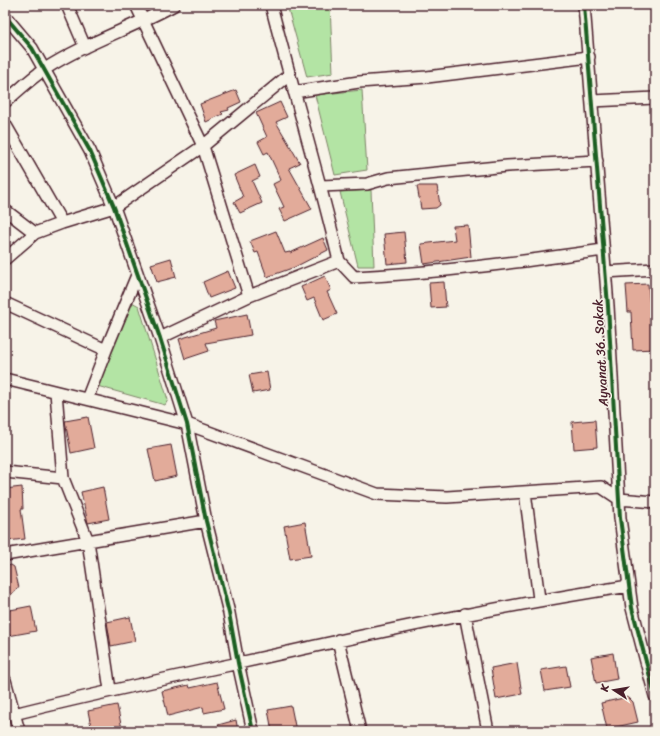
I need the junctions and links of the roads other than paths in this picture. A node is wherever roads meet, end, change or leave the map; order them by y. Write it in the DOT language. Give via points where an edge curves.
graph roads {
  1 [pos="68,5"];
  2 [pos="136,5"];
  3 [pos="174,5"];
  4 [pos="271,5"];
  5 [pos="584,5"];
  6 [pos="5,16"];
  7 [pos="144,21"];
  8 [pos="85,47"];
  9 [pos="589,57"];
  10 [pos="44,69"];
  11 [pos="289,75"];
  12 [pos="294,92"];
  13 [pos="655,98"];
  14 [pos="592,101"];
  15 [pos="5,102"];
  16 [pos="5,124"];
  17 [pos="203,146"];
  18 [pos="597,161"];
  19 [pos="321,186"];
  20 [pos="114,207"];
  21 [pos="5,210"];
  22 [pos="62,223"];
  23 [pos="35,233"];
  24 [pos="603,250"];
  25 [pos="5,259"];
  26 [pos="340,261"];
  27 [pos="655,269"];
  28 [pos="605,272"];
  29 [pos="137,275"];
  30 [pos="249,296"];
  31 [pos="5,303"];
  32 [pos="160,338"];
  33 [pos="106,350"];
  34 [pos="5,379"];
  35 [pos="56,392"];
  36 [pos="87,399"];
  37 [pos="187,424"];
  38 [pos="5,472"];
  39 [pos="63,478"];
  40 [pos="524,492"];
  41 [pos="619,499"];
  42 [pos="655,502"];
  43 [pos="206,521"];
  44 [pos="88,541"];
  45 [pos="5,555"];
  46 [pos="629,586"];
  47 [pos="539,599"];
  48 [pos="465,614"];
  49 [pos="338,640"];
  50 [pos="238,663"];
  51 [pos="5,680"];
  52 [pos="110,690"];
  53 [pos="655,696"];
  54 [pos="14,714"];
  55 [pos="18,731"];
  56 [pos="253,731"];
  57 [pos="360,731"];
  58 [pos="488,731"];
  1 -- 8 [label="street"];
  2 -- 7 [label="street"];
  3 -- 7 [label="street"];
  4 -- 11 [label="street"];
  5 -- 9 [label="street, Ayvanat 36. Sokak"];
  6 -- 10 [label="street" via="32,48"];
  7 -- 8 [label="street"];
  7 -- 17 [label="street"];
  8 -- 10 [label="street"];
  9 -- 12 [label="street" via="427,77 359,82"];
  9 -- 14 [label="street, Ayvanat 36. Sokak"];
  10 -- 15 [label="street"];
  10 -- 20 [label="street" via="90,150"];
  11 -- 12 [label="street"];
  11 -- 17 [label="street"];
  12 -- 19 [label="street"];
  13 -- 14 [label="street"];
  14 -- 18 [label="street, Ayvanat 36. Sokak"];
  16 -- 22 [label="street"];
  17 -- 20 [label="street"];
  17 -- 30 [label="street"];
  18 -- 19 [label="street" via="507,166 388,178 367,184"];
  18 -- 24 [label="street, Ayvanat 36. Sokak"];
  19 -- 26 [label="street"];
  20 -- 22 [label="street"];
  20 -- 29 [label="street"];
  21 -- 23 [label="street"];
  22 -- 23 [label="street"];
  23 -- 25 [label="street"];
  24 -- 26 [label="street" via="488,267 354,277"];
  24 -- 28 [label="street, Ayvanat 36. Sokak"];
  26 -- 30 [label="street"];
  27 -- 28 [label="street"];
  28 -- 41 [label="street, Ayvanat 36. Sokak"];
  29 -- 32 [label="street"];
  29 -- 33 [label="street"];
  30 -- 32 [label="street"];
  31 -- 33 [label="street"];
  32 -- 37 [label="street"];
  33 -- 36 [label="street"];
  34 -- 35 [label="street"];
  35 -- 36 [label="street"];
  35 -- 39 [label="street"];
  36 -- 37 [label="street"];
  37 -- 40 [label="street" via="377,494 447,496"];
  37 -- 43 [label="street"];
  38 -- 39 [label="street"];
  39 -- 44 [label="street"];
  40 -- 41 [label="street" via="602,487"];
  40 -- 47 [label="street"];
  41 -- 42 [label="street"];
  41 -- 46 [label="street, Ayvanat 36. Sokak"];
  43 -- 44 [label="street"];
  43 -- 50 [label="street" via="229,613"];
  44 -- 45 [label="street"];
  44 -- 52 [label="street"];
  46 -- 47 [label="street"];
  46 -- 53 [label="street, Ayvanat 36. Sokak" via="632,608"];
  47 -- 48 [label="street"];
  48 -- 49 [label="street"];
  48 -- 58 [label="street"];
  49 -- 50 [label="street"];
  49 -- 57 [label="street"];
  50 -- 52 [label="street"];
  50 -- 56 [label="street"];
  51 -- 54 [label="street"];
  52 -- 54 [label="street"];
  54 -- 55 [label="street"];
}
